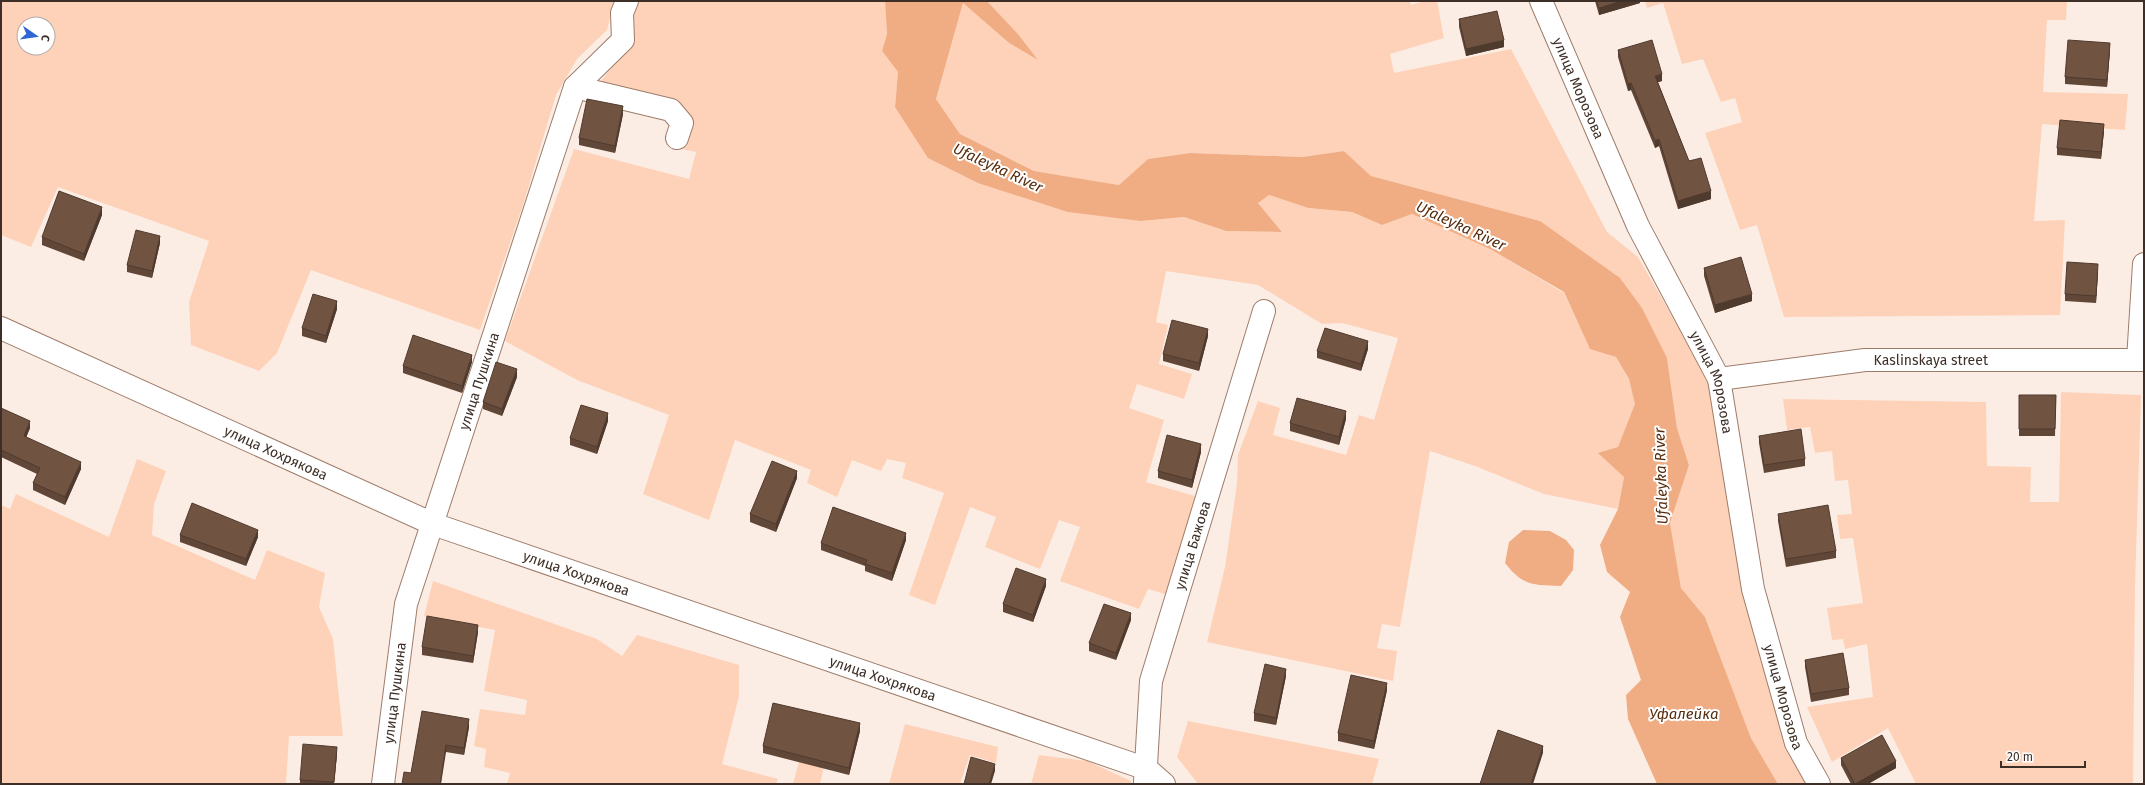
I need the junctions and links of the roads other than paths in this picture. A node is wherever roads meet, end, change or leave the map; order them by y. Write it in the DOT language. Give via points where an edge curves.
graph roads {
  1 [pos="627,1"];
  2 [pos="1541,1"];
  3 [pos="575,87"];
  4 [pos="677,138"];
  5 [pos="2144,264"];
  6 [pos="1264,311"];
  7 [pos="1,328"];
  8 [pos="2141,360"];
  9 [pos="1719,379"];
  10 [pos="433,524"];
  11 [pos="1146,777"];
  12 [pos="383,784"];
  13 [pos="1164,784"];
  14 [pos="1819,784"];
  1 -- 3 [label="street, улица Пушкина" via="622,14 623,40"];
  2 -- 9 [label="street, улица Морозова" via="1638,226"];
  3 -- 4 [label="street" via="671,110 682,123"];
  3 -- 10 [label="street, улица Пушкина"];
  5 -- 8 [label="street"];
  6 -- 11 [label="street, улица Бажова" via="1151,681"];
  7 -- 10 [label="street, улица Хохрякова"];
  8 -- 9 [label="street, Kaslinskaya street" via="1865,360"];
  9 -- 14 [label="street, улица Морозова" via="1753,589 1796,743"];
  10 -- 11 [label="street, улица Хохрякова"];
  10 -- 12 [label="street, улица Пушкина" via="406,604"];
  11 -- 13 [label="street, улица Хохрякова"];
}
